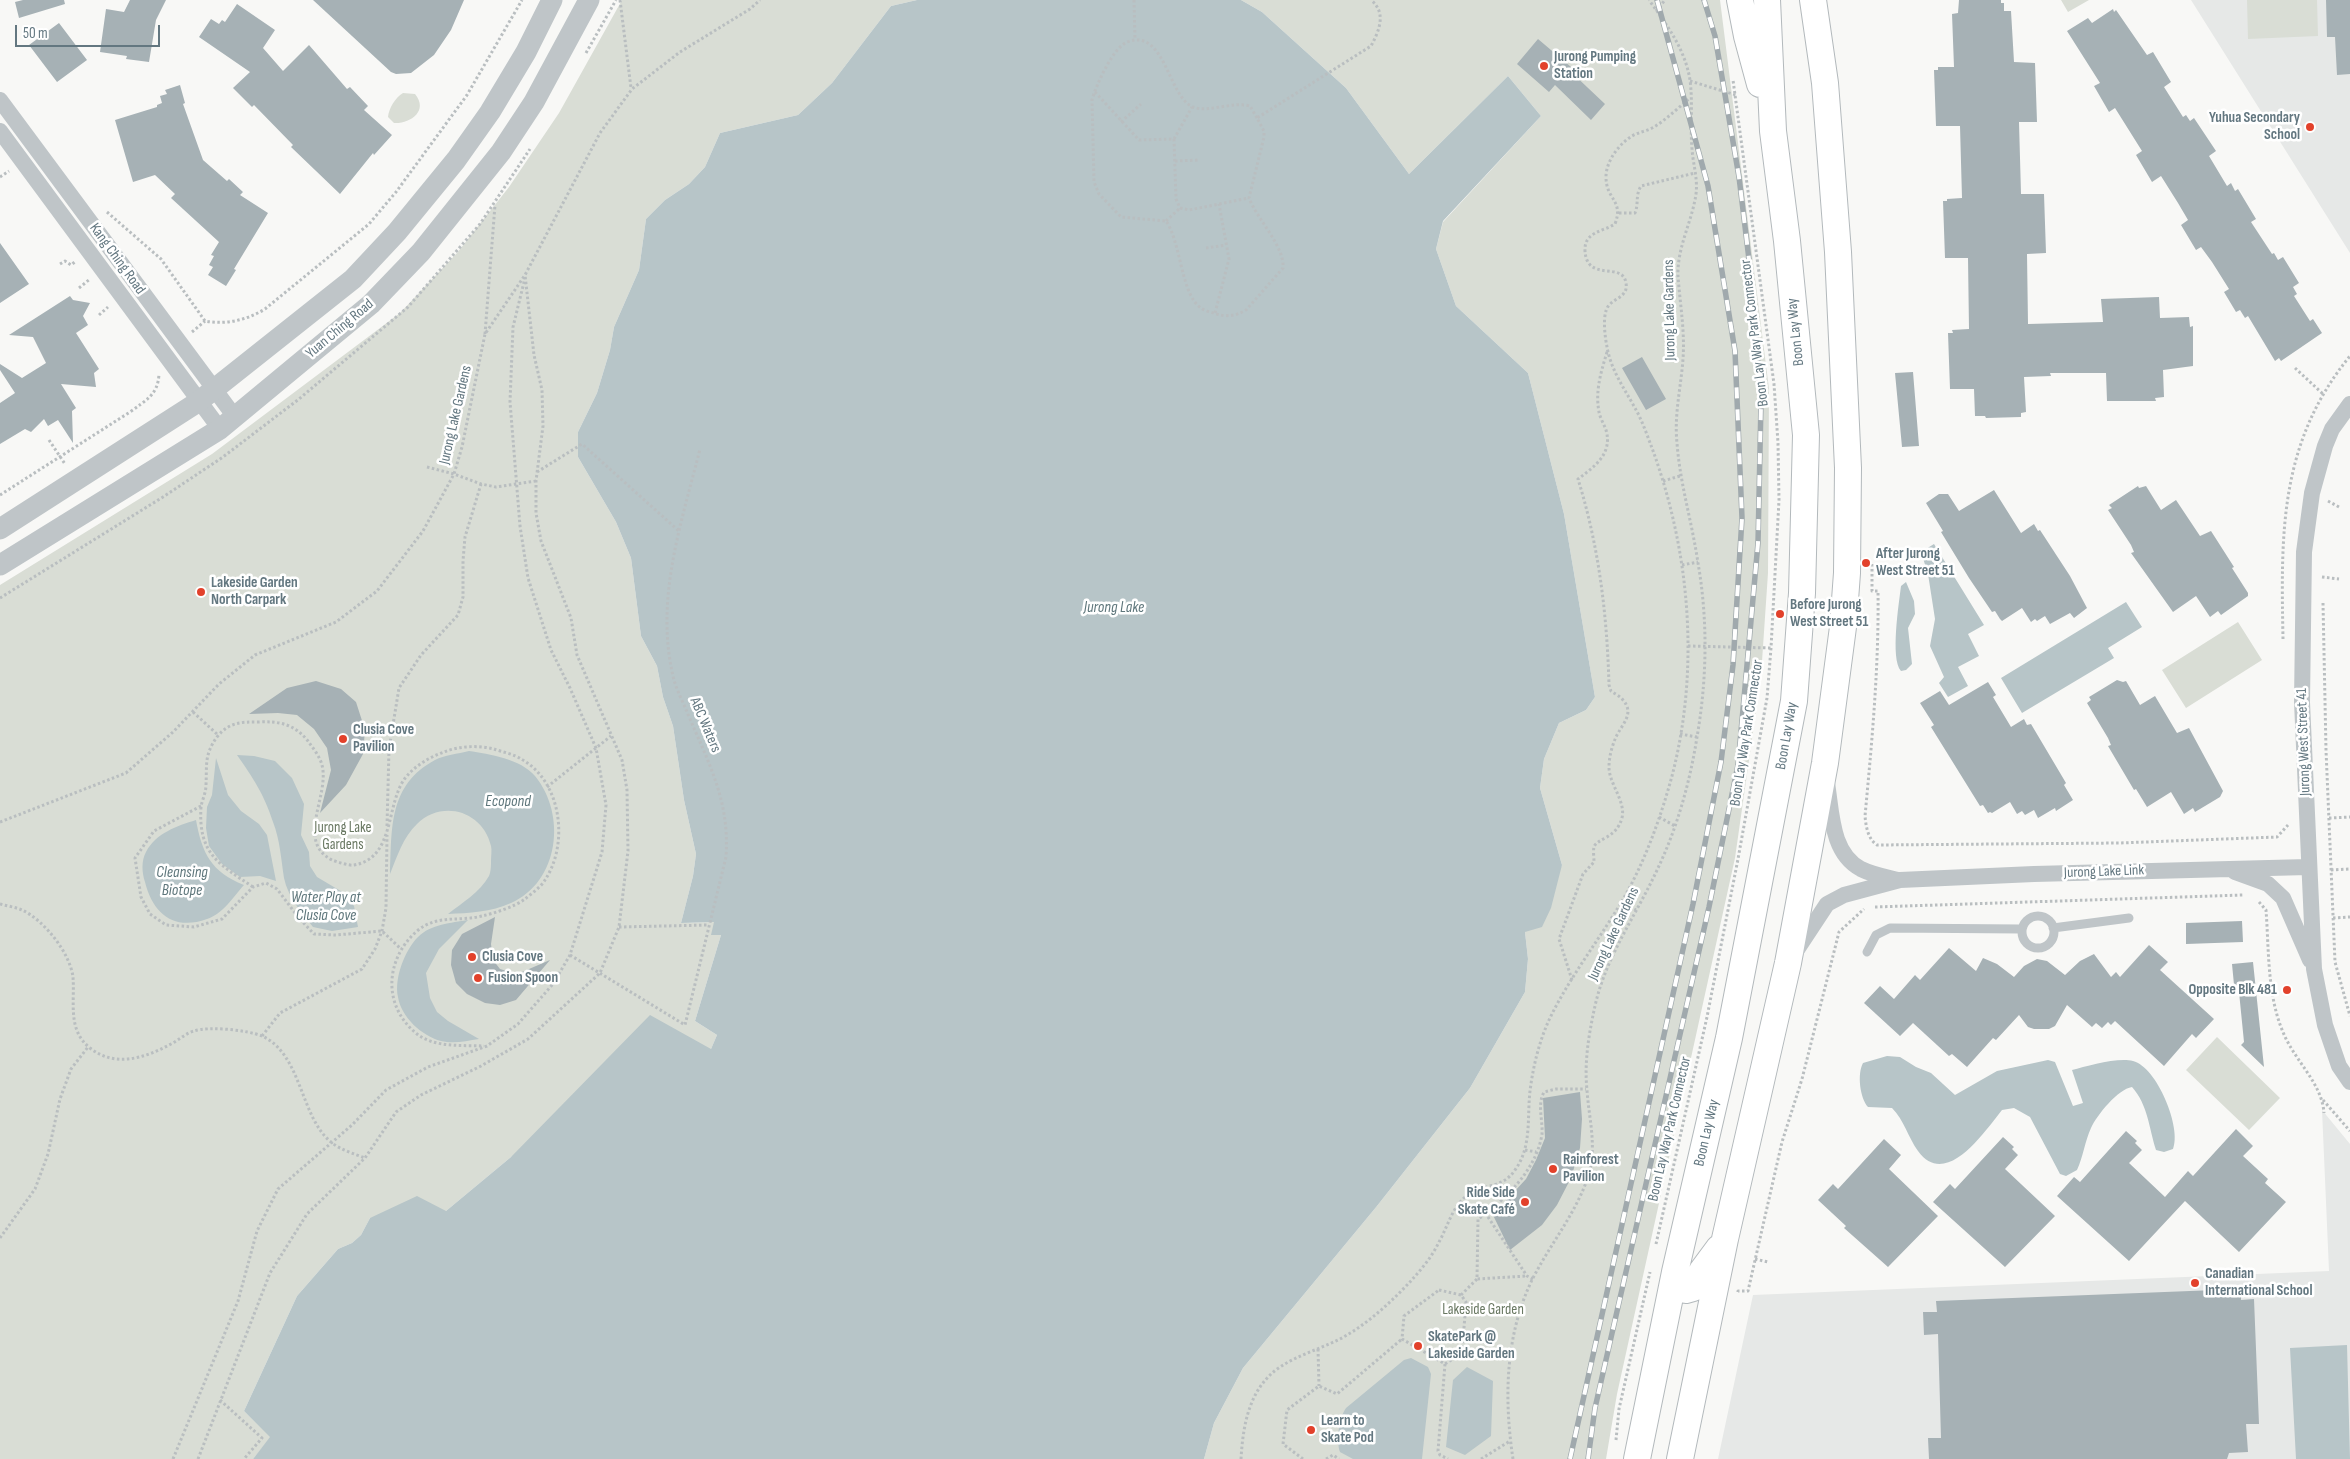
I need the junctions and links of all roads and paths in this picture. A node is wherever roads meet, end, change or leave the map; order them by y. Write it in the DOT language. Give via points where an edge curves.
graph roads {
  1 [pos="522,0"];
  2 [pos="552,0"];
  3 [pos="589,0"];
  4 [pos="620,0"];
  5 [pos="760,0"];
  6 [pos="1134,0"];
  7 [pos="1371,0"];
  8 [pos="1648,0"];
  9 [pos="1665,0"];
  10 [pos="1740,0"];
  11 [pos="1767,0"];
  12 [pos="1813,0"];
  13 [pos="1828,0"];
  14 [pos="1656,11"];
  15 [pos="1135,40"];
  16 [pos="1733,77"];
  17 [pos="1690,81"];
  18 [pos="1825,83"];
  19 [pos="632,89"];
  20 [pos="1095,91"];
  21 [pos="1736,95"];
  22 [pos="1690,98"];
  23 [pos="0,100"];
  24 [pos="1141,104"];
  25 [pos="1192,107"];
  26 [pos="1257,118"];
  27 [pos="1122,122"];
  28 [pos="0,131"];
  29 [pos="1773,131"];
  30 [pos="1174,139"];
  31 [pos="1200,160"];
  32 [pos="1175,161"];
  33 [pos="9,170"];
  34 [pos="1695,172"];
  35 [pos="0,177"];
  36 [pos="1249,198"];
  37 [pos="495,204"];
  38 [pos="1219,204"];
  39 [pos="101,207"];
  40 [pos="1180,208"];
  41 [pos="1619,213"];
  42 [pos="1166,221"];
  43 [pos="1226,245"];
  44 [pos="1206,248"];
  45 [pos="76,261"];
  46 [pos="60,264"];
  47 [pos="366,267"];
  48 [pos="525,275"];
  49 [pos="90,280"];
  50 [pos="388,287"];
  51 [pos="79,288"];
  52 [pos="103,311"];
  53 [pos="1215,313"];
  54 [pos="99,315"];
  55 [pos="205,321"];
  56 [pos="485,334"];
  57 [pos="186,337"];
  58 [pos="1608,351"];
  59 [pos="2350,356"];
  60 [pos="2294,368"];
  61 [pos="159,370"];
  62 [pos="2323,394"];
  63 [pos="205,395"];
  64 [pos="2350,404"];
  65 [pos="228,423"];
  66 [pos="50,440"];
  67 [pos="700,449"];
  68 [pos="60,455"];
  69 [pos="67,467"];
  70 [pos="427,467"];
  71 [pos="536,472"];
  72 [pos="454,474"];
  73 [pos="1680,476"];
  74 [pos="536,481"];
  75 [pos="1663,481"];
  76 [pos="481,484"];
  77 [pos="516,484"];
  78 [pos="0,495"];
  79 [pos="2325,500"];
  80 [pos="2330,502"];
  81 [pos="2339,507"];
  82 [pos="2324,510"];
  83 [pos="0,529"];
  84 [pos="680,532"];
  85 [pos="1698,562"];
  86 [pos="1872,564"];
  87 [pos="1682,565"];
  88 [pos="0,566"];
  89 [pos="2322,571"];
  90 [pos="2322,577"];
  91 [pos="2339,579"];
  92 [pos="2323,586"];
  93 [pos="2323,596"];
  94 [pos="2283,645"];
  95 [pos="1688,646"];
  96 [pos="1705,646"];
  97 [pos="1771,648"];
  98 [pos="193,711"];
  99 [pos="1680,734"];
  100 [pos="218,735"];
  101 [pos="611,736"];
  102 [pos="1697,737"];
  103 [pos="596,748"];
  104 [pos="1825,763"];
  105 [pos="547,788"];
  106 [pos="201,806"];
  107 [pos="1659,817"];
  108 [pos="2350,817"];
  109 [pos="2329,818"];
  110 [pos="2289,821"];
  111 [pos="0,822"];
  112 [pos="1675,826"];
  113 [pos="387,835"];
  114 [pos="2308,866"];
  115 [pos="2227,868"];
  116 [pos="2349,869"];
  117 [pos="2331,870"];
  118 [pos="1900,880"];
  119 [pos="253,887"];
  120 [pos="2251,894"];
  121 [pos="2256,900"];
  122 [pos="1621,902"];
  123 [pos="0,904"];
  124 [pos="1636,910"];
  125 [pos="2350,917"];
  126 [pos="2129,918"];
  127 [pos="2333,918"];
  128 [pos="709,925"];
  129 [pos="619,927"];
  130 [pos="2053,928"];
  131 [pos="2021,929"];
  132 [pos="382,931"];
  133 [pos="400,948"];
  134 [pos="1867,952"];
  135 [pos="570,955"];
  136 [pos="1788,963"];
  137 [pos="2314,969"];
  138 [pos="600,973"];
  139 [pos="1572,980"];
  140 [pos="2350,1016"];
  141 [pos="262,1036"];
  142 [pos="487,1046"];
  143 [pos="88,1047"];
  144 [pos="2350,1082"];
  145 [pos="1586,1089"];
  146 [pos="2323,1100"];
  147 [pos="2324,1113"];
  148 [pos="2350,1131"];
  149 [pos="331,1142"];
  150 [pos="1525,1150"];
  151 [pos="1536,1152"];
  152 [pos="366,1158"];
  153 [pos="1486,1214"];
  154 [pos="0,1238"];
  155 [pos="1725,1239"];
  156 [pos="1656,1247"];
  157 [pos="1755,1259"];
  158 [pos="1768,1262"];
  159 [pos="1663,1269"];
  160 [pos="1527,1276"];
  161 [pos="1477,1279"];
  162 [pos="1532,1279"];
  163 [pos="1461,1295"];
  164 [pos="1736,1300"];
  165 [pos="1402,1339"];
  166 [pos="1318,1349"];
  167 [pos="1445,1364"];
  168 [pos="1319,1386"];
  169 [pos="220,1400"];
  170 [pos="1510,1441"];
  171 [pos="1616,1442"];
  172 [pos="173,1459"];
  173 [pos="198,1459"];
  174 [pos="244,1459"];
  175 [pos="1241,1459"];
  176 [pos="1303,1459"];
  177 [pos="1326,1459"];
  178 [pos="1339,1459"];
  179 [pos="1448,1459"];
  180 [pos="1480,1459"];
  181 [pos="1512,1459"];
  182 [pos="1637,1459"];
  183 [pos="1680,1459"];
  1 -- 55 [label="path" via="467,95 396,192 368,224 254,316 218,324"];
  2 -- 47 [label="street, Yuan Ching Road" via="490,112"];
  3 -- 50 [label="street, Yuan Ching Road" via="552,71 509,139 421,252"];
  4 -- 19 [label="path"];
  5 -- 19 [label="path, Jurong Lake Gardens" via="680,52"];
  6 -- 15 [label="path"];
  7 -- 26 [label="path" via="1381,14 1379,30 1371,46"];
  8 -- 14 [label="path, Jurong Lake Gardens"];
  9 -- 14 [label="path"];
  10 -- 29 [label="main road"];
  11 -- 29 [label="main road, Boon Lay Way"];
  12 -- 18 [label="main road"];
  13 -- 18 [label="main road"];
  14 -- 17 [label="path, Jurong Lake Gardens" via="1680,45"];
  15 -- 20 [label="path" via="1117,48"];
  15 -- 25 [label="path" via="1153,46"];
  16 -- 21 [label="path, Boon Lay Way Park Connector"];
  17 -- 21 [label="path"];
  17 -- 22 [label="path, Jurong Lake Gardens"];
  18 -- 104 [label="main road" via="1838,252 1848,468 1843,627"];
  19 -- 48 [label="path, Jurong Lake Gardens" via="600,133"];
  20 -- 27 [label="path"];
  20 -- 42 [label="path" via="1092,100 1096,190 1121,217"];
  21 -- 97 [label="path, Boon Lay Way Park Connector" via="1774,384 1778,443 1780,500"];
  22 -- 34 [label="path, Jurong Lake Gardens"];
  22 -- 41 [label="path" via="1654,127 1632,136 1610,161 1606,176 1608,193 1617,204"];
  23 -- 63 [label="street, Kang Ching Road"];
  24 -- 27 [label="path"];
  25 -- 26 [label="path" via="1242,104 1250,106"];
  25 -- 30 [label="path"];
  26 -- 36 [label="path" via="1264,137"];
  27 -- 30 [label="path" via="1139,140"];
  28 -- 63 [label="street, Kang Ching Road"];
  29 -- 159 [label="main road, Boon Lay Way" via="1806,435 1802,593 1794,701 1729,1038"];
  30 -- 32 [label="path"];
  31 -- 32 [label="path"];
  32 -- 40 [label="path" via="1176,199"];
  33 -- 35 [label="path"];
  34 -- 41 [label="path" via="1641,186 1636,194 1635,213"];
  34 -- 73 [label="path, Jurong Lake Gardens" via="1696,193 1678,274 1683,324 1676,436"];
  36 -- 38 [label="path"];
  36 -- 53 [label="path" via="1282,255 1283,268 1246,310 1233,316"];
  37 -- 56 [label="path"];
  38 -- 40 [label="path" via="1189,210"];
  38 -- 43 [label="path"];
  39 -- 55 [label="path" via="161,258"];
  40 -- 42 [label="path"];
  41 -- 58 [label="path" via="1615,224 1588,238 1585,248 1587,262 1594,268 1618,272 1626,278 1627,287 1622,296 1606,311"];
  42 -- 53 [label="path" via="1172,231 1190,295 1200,308"];
  43 -- 44 [label="path"];
  43 -- 53 [label="path" via="1229,259"];
  45 -- 46 [label="path"];
  47 -- 50 [label="street"];
  47 -- 63 [label="street, Yuan Ching Road"];
  48 -- 56 [label="path, Jurong Lake Gardens"];
  48 -- 71 [label="path" via="534,355 542,390 543,426"];
  48 -- 77 [label="path" via="513,327 510,402"];
  49 -- 51 [label="path"];
  50 -- 65 [label="street, Yuan Ching Road"];
  52 -- 54 [label="path"];
  55 -- 57 [label="path"];
  56 -- 72 [label="path, Jurong Lake Gardens"];
  58 -- 75 [label="path" via="1622,387 1637,411"];
  58 -- 139 [label="path" via="1598,396 1599,413 1608,442 1603,457 1578,480 1600,572 1606,612 1609,685 1611,691 1627,705 1628,714 1611,750 1609,767 1622,815 1617,829 1594,846 1594,862 1579,882 1559,939"];
  59 -- 62 [label="path"];
  60 -- 62 [label="path"];
  61 -- 68 [label="path" via="158,386 150,397"];
  62 -- 94 [label="path" via="2304,431 2286,498 2282,557"];
  63 -- 65 [label="street, Kang Ching Road"];
  63 -- 83 [label="street, Yuan Ching Road"];
  64 -- 114 [label="street, Jurong West Street 41" via="2325,446 2312,493 2304,552 2302,702"];
  65 -- 88 [label="street, Yuan Ching Road"];
  66 -- 68 [label="path"];
  67 -- 84 [label="path, ABC Waters"];
  68 -- 69 [label="path"];
  68 -- 78 [label="path"];
  70 -- 72 [label="path"];
  71 -- 74 [label="path"];
  71 -- 84 [label="path" via="582,444"];
  72 -- 76 [label="path"];
  72 -- 98 [label="path, Jurong Lake Gardens" via="423,531 377,591 336,622 255,655 219,684"];
  73 -- 75 [label="path"];
  73 -- 85 [label="path, Jurong Lake Gardens"];
  74 -- 77 [label="path"];
  74 -- 101 [label="path" via="536,513 541,541 570,618 577,655"];
  75 -- 87 [label="path" via="1674,517"];
  76 -- 77 [label="path" via="496,487"];
  76 -- 113 [label="path" via="465,537 463,597 458,615 421,655 399,688 390,749"];
  77 -- 103 [label="path" via="528,578 551,650"];
  79 -- 82 [label="path"];
  80 -- 81 [label="path"];
  84 -- 128 [label="path, ABC Waters" via="667,597 670,657 675,682 723,800 727,843"];
  85 -- 87 [label="path"];
  85 -- 96 [label="path, Jurong Lake Gardens"];
  86 -- 110 [label="path" via="1872,591 1878,591 1878,633 1866,816 1867,831 1873,842 1878,845 2119,843 2278,838"];
  87 -- 95 [label="path"];
  89 -- 90 [label="path"];
  90 -- 91 [label="path"];
  90 -- 92 [label="path"];
  93 -- 109 [label="path"];
  95 -- 96 [label="path"];
  95 -- 99 [label="path"];
  96 -- 97 [label="path"];
  96 -- 102 [label="path, Jurong Lake Gardens"];
  97 -- 156 [label="path, Boon Lay Way Park Connector" via="1767,698 1738,859"];
  98 -- 100 [label="path"];
  98 -- 111 [label="path, Jurong Lake Gardens" via="126,773"];
  99 -- 102 [label="path"];
  99 -- 107 [label="path"];
  100 -- 106 [label="path" via="205,759 206,787"];
  100 -- 113 [label="path" via="235,723 285,723 298,730 322,764 324,778 314,826 316,842 322,853 334,861 353,866 374,856"];
  101 -- 103 [label="path"];
  101 -- 129 [label="path" via="622,760 627,790 628,851"];
  102 -- 112 [label="path, Jurong Lake Gardens"];
  103 -- 105 [label="path"];
  103 -- 135 [label="path" via="606,804 602,852"];
  104 -- 118 [label="street, Jurong Lake Link" via="1836,840 1854,864"];
  104 -- 136 [label="main road"];
  105 -- 113 [label="path" via="536,770 521,758 492,749 450,750 428,758 406,777 393,803"];
  105 -- 133 [label="path" via="557,810 560,832 554,862 544,882 522,902 482,916 437,920 419,929"];
  106 -- 119 [label="path" via="202,831 207,847 228,872"];
  106 -- 119 [label="path" via="154,831 135,858 141,897 150,914 166,925 194,927 222,919"];
  107 -- 112 [label="path"];
  107 -- 122 [label="path" via="1643,859"];
  108 -- 109 [label="path"];
  109 -- 117 [label="path"];
  112 -- 124 [label="path, Jurong Lake Gardens"];
  113 -- 132 [label="path" via="386,908"];
  114 -- 115 [label="street, Jurong Lake Link"];
  114 -- 137 [label="street, Jurong West Street 41"];
  115 -- 118 [label="street, Jurong Lake Link"];
  115 -- 137 [label="street" via="2268,884 2283,898"];
  116 -- 117 [label="path"];
  117 -- 127 [label="path"];
  118 -- 136 [label="street, Jurong Lake Link" via="1844,895 1827,904"];
  119 -- 132 [label="path" via="266,883 277,888 314,934"];
  120 -- 157 [label="path" via="1867,907 1839,932 1802,1079 1782,1142"];
  121 -- 146 [label="path" via="2266,910 2274,996 2283,1032"];
  122 -- 124 [label="path"];
  122 -- 139 [label="path"];
  123 -- 143 [label="path" via="23,910 50,931 65,955 73,976 75,1029"];
  124 -- 145 [label="path, Jurong Lake Gardens" via="1606,969 1595,1004 1587,1055"];
  125 -- 127 [label="path"];
  126 -- 130 [label="lane"];
  127 -- 140 [label="path" via="2335,962"];
  128 -- 129 [label="path"];
  128 -- 138 [label="path, ABC Waters" via="685,1025"];
  129 -- 138 [label="path"];
  130 -- 131 [label="lane" via="2047,919 2037,916 2027,920"];
  130 -- 131 [label="lane" via="2053,938 2041,949 2026,944"];
  131 -- 134 [label="lane" via="1890,928 1876,935"];
  132 -- 133 [label="path"];
  132 -- 141 [label="path" via="362,969 280,1013"];
  133 -- 142 [label="path" via="393,972 392,993 397,1010 418,1035 442,1044"];
  135 -- 138 [label="path"];
  135 -- 142 [label="path" via="553,984 518,1024"];
  136 -- 155 [label="main road"];
  137 -- 144 [label="street, Jurong West Street 41" via="2325,1025 2339,1066"];
  138 -- 152 [label="path" via="528,1039 421,1095 396,1112"];
  139 -- 150 [label="path" via="1549,1021 1536,1058"];
  141 -- 143 [label="path" via="228,1029 195,1031 143,1057 124,1060 104,1057"];
  141 -- 149 [label="path" via="282,1051 318,1124"];
  142 -- 149 [label="path" via="428,1067 386,1090"];
  143 -- 154 [label="path" via="71,1069 35,1189"];
  145 -- 151 [label="path" via="1544,1092 1541,1098 1542,1133"];
  145 -- 162 [label="path, Jurong Lake Gardens" via="1594,1150 1587,1180 1564,1230"];
  146 -- 147 [label="path"];
  146 -- 148 [label="path"];
  149 -- 152 [label="path"];
  149 -- 172 [label="path" via="278,1189 257,1231 238,1301"];
  150 -- 151 [label="path"];
  150 -- 166 [label="path" via="1515,1170 1502,1184 1473,1191 1464,1198 1453,1211 1439,1243 1424,1266 1374,1317"];
  151 -- 153 [label="path" via="1520,1181"];
  152 -- 169 [label="path" via="307,1214 270,1273"];
  153 -- 160 [label="path"];
  153 -- 161 [label="path" via="1478,1219"];
  155 -- 159 [label="main road" via="1693,1288 1686,1290"];
  155 -- 183 [label="main road"];
  157 -- 158 [label="path"];
  157 -- 164 [label="path" via="1748,1291 1738,1291"];
  159 -- 171 [label="path" via="1619,1409"];
  159 -- 182 [label="main road, Boon Lay Way"];
  160 -- 161 [label="path"];
  160 -- 162 [label="path"];
  161 -- 163 [label="path"];
  162 -- 170 [label="path, Jurong Lake Gardens" via="1511,1353 1506,1390"];
  163 -- 165 [label="path" via="1439,1290 1410,1311 1404,1316"];
  163 -- 167 [label="path" via="1466,1302 1462,1353"];
  165 -- 167 [label="path"];
  165 -- 168 [label="path" via="1337,1394"];
  166 -- 168 [label="path"];
  166 -- 175 [label="path" via="1278,1368 1264,1382 1250,1403"];
  167 -- 179 [label="path" via="1438,1451 1440,1456"];
  168 -- 176 [label="path" via="1287,1410 1283,1444"];
  169 -- 173 [label="path"];
  169 -- 174 [label="path" via="262,1438"];
  170 -- 180 [label="path"];
  170 -- 181 [label="path, Jurong Lake Gardens"];
  177 -- 178 [label="path" via="1333,1455"];
}
